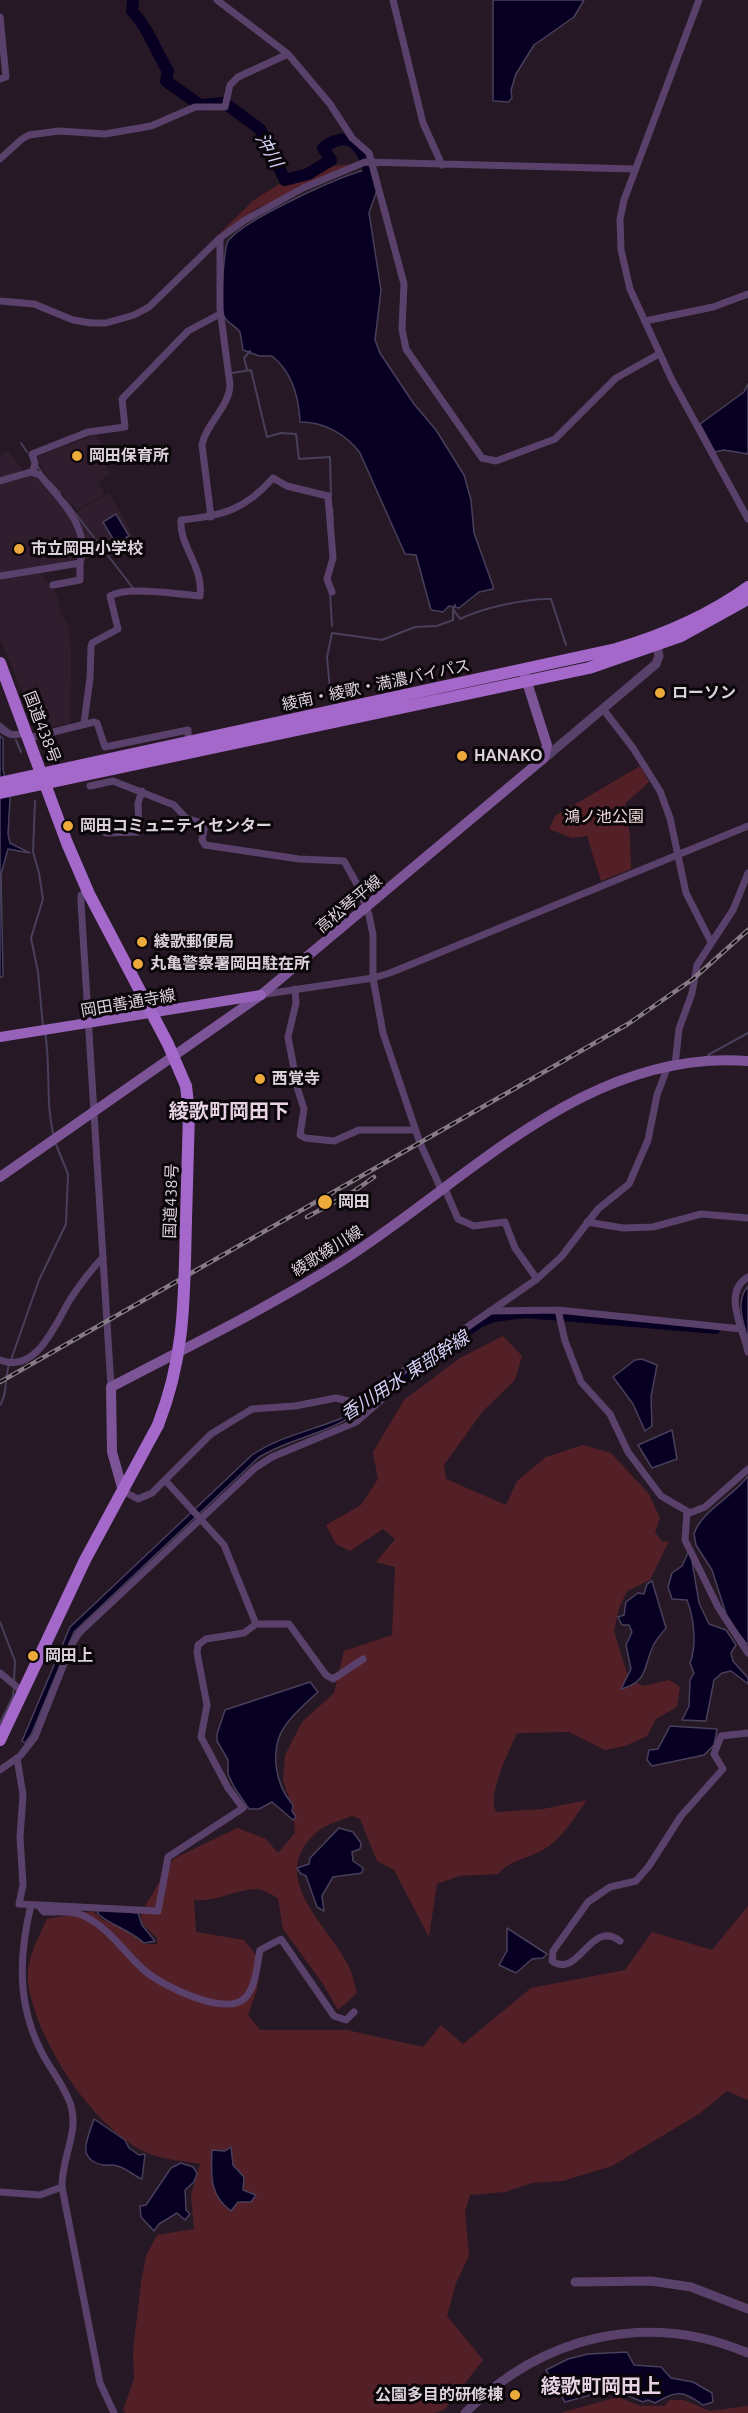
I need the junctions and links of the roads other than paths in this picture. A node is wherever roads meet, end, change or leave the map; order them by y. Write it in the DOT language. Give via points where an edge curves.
graph roads {
  1 [pos="217,0"];
  2 [pos="393,0"];
  3 [pos="699,0"];
  4 [pos="0,17"];
  5 [pos="288,54"];
  6 [pos="0,79"];
  7 [pos="0,159"];
  8 [pos="372,162"];
  9 [pos="442,165"];
  10 [pos="634,169"];
  11 [pos="220,238"];
  12 [pos="748,294"];
  13 [pos="0,302"];
  14 [pos="220,314"];
  15 [pos="645,321"];
  16 [pos="659,354"];
  17 [pos="33,472"];
  18 [pos="0,481"];
  19 [pos="211,517"];
  20 [pos="748,519"];
  21 [pos="80,563"];
  22 [pos="0,576"];
  23 [pos="53,585"];
  24 [pos="748,587"];
  25 [pos="332,592"];
  26 [pos="748,599"];
  27 [pos="657,646"];
  28 [pos="0,663"];
  29 [pos="525,676"];
  30 [pos="603,709"];
  31 [pos="84,723"];
  32 [pos="0,728"];
  33 [pos="188,734"];
  34 [pos="28,736"];
  35 [pos="547,756"];
  36 [pos="44,778"];
  37 [pos="8,784"];
  38 [pos="90,786"];
  39 [pos="142,791"];
  40 [pos="0,793"];
  41 [pos="748,826"];
  42 [pos="106,833"];
  43 [pos="678,855"];
  44 [pos="748,873"];
  45 [pos="88,891"];
  46 [pos="366,909"];
  47 [pos="711,942"];
  48 [pos="373,978"];
  49 [pos="295,989"];
  50 [pos="261,995"];
  51 [pos="151,1014"];
  52 [pos="89,1025"];
  53 [pos="0,1038"];
  54 [pos="174,1056"];
  55 [pos="748,1061"];
  56 [pos="671,1065"];
  57 [pos="95,1111"];
  58 [pos="415,1130"];
  59 [pos="0,1178"];
  60 [pos="444,1190"];
  61 [pos="748,1218"];
  62 [pos="587,1222"];
  63 [pos="103,1257"];
  64 [pos="748,1277"];
  65 [pos="537,1279"];
  66 [pos="558,1310"];
  67 [pos="490,1311"];
  68 [pos="742,1329"];
  69 [pos="748,1352"];
  70 [pos="0,1360"];
  71 [pos="111,1387"];
  72 [pos="384,1389"];
  73 [pos="113,1456"];
  74 [pos="142,1459"];
  75 [pos="748,1469"];
  76 [pos="165,1480"];
  77 [pos="123,1491"];
  78 [pos="687,1514"];
  79 [pos="200,1518"];
  80 [pos="256,1624"];
  81 [pos="748,1653"];
  82 [pos="363,1659"];
  83 [pos="0,1673"];
  84 [pos="17,1688"];
  85 [pos="748,1733"];
  86 [pos="0,1740"];
  87 [pos="17,1758"];
  88 [pos="0,1770"];
  89 [pos="35,1906"];
  90 [pos="620,1941"];
  91 [pos="354,2012"];
  92 [pos="62,2187"];
  93 [pos="0,2192"];
  94 [pos="575,2282"];
  95 [pos="748,2309"];
  96 [pos="748,2353"];
  97 [pos="114,2413"];
  98 [pos="465,2413"];
  1 -- 5 [label="street"];
  2 -- 9 [label="street" via="423,123"];
  3 -- 10 [label="street"];
  4 -- 6 [label="street" via="6,78"];
  5 -- 7 [label="street" via="237,77 227,92 226,105 195,107 151,126 105,134 59,131 29,135"];
  5 -- 8 [label="street" via="311,79 352,138 369,153"];
  8 -- 9 [label="street"];
  8 -- 11 [label="street" via="358,164 303,188"];
  8 -- 16 [label="street" via="404,284 402,329 406,349 482,458 496,461 555,440 616,378"];
  9 -- 10 [label="street"];
  10 -- 15 [label="street" via="620,219 621,250 630,289"];
  11 -- 13 [label="street" via="149,307 120,321 91,323 34,304"];
  11 -- 14 [label="street"];
  12 -- 15 [label="street" via="713,307"];
  14 -- 17 [label="street" via="188,331 122,399 125,427 88,432 32,454"];
  14 -- 19 [label="street" via="230,390 202,445"];
  15 -- 16 [label="street"];
  16 -- 20 [label="street"];
  17 -- 18 [label="street"];
  17 -- 21 [label="street" via="40,475 78,522 83,554"];
  19 -- 25 [label="street" via="237,509 273,478 287,486 328,496 333,558 327,579"];
  19 -- 31 [label="street" via="181,520 182,535 195,561 200,596 131,591 110,596 118,629 92,643"];
  21 -- 22 [label="street"];
  21 -- 23 [label="street" via="80,580"];
  24 -- 29 [label="highway, 綾南・綾歌・満濃バイパス" via="706,613 651,638"];
  26 -- 27 [label="highway, 綾南・綾歌・満濃バイパス" via="702,627"];
  27 -- 29 [label="highway, 綾南・綾歌・満濃バイパス" via="589,668"];
  27 -- 30 [label="street" via="656,664"];
  28 -- 34 [label="highway, 国道438号"];
  29 -- 35 [label="main road"];
  29 -- 36 [label="highway, 綾南・綾歌・満濃バイパス"];
  30 -- 35 [label="street"];
  30 -- 43 [label="street" via="660,791"];
  31 -- 33 [label="street" via="98,723 105,748 188,730"];
  31 -- 34 [label="street"];
  32 -- 34 [label="street" via="7,734"];
  34 -- 36 [label="highway, 国道438号"];
  35 -- 46 [label="main road, 高松琴平線"];
  36 -- 37 [label="highway, 綾南・綾歌・満濃バイパス"];
  36 -- 45 [label="highway, 国道438号"];
  37 -- 40 [label="highway, 綾南・綾歌・満濃バイパス"];
  38 -- 39 [label="street" via="113,780"];
  39 -- 42 [label="street" via="138,803 139,832"];
  39 -- 46 [label="street" via="174,805 186,818 206,824 202,840 205,845 299,859 344,861"];
  41 -- 43 [label="street"];
  43 -- 47 [label="street" via="686,893"];
  43 -- 48 [label="street"];
  44 -- 47 [label="street" via="733,910"];
  45 -- 51 [label="highway, 国道438号"];
  45 -- 52 [label="street" via="81,895 81,903"];
  46 -- 48 [label="street" via="373,935"];
  46 -- 50 [label="main road, 高松琴平線"];
  47 -- 56 [label="street" via="695,971"];
  48 -- 49 [label="street"];
  48 -- 58 [label="street" via="379,1019"];
  49 -- 50 [label="street"];
  49 -- 58 [label="street" via="296,1004 288,1038 304,1109 300,1135 334,1141 358,1130"];
  50 -- 51 [label="main road, 岡田善通寺線"];
  50 -- 54 [label="main road, 高松琴平線"];
  51 -- 52 [label="main road, 岡田善通寺線"];
  51 -- 54 [label="highway, 国道438号"];
  52 -- 53 [label="main road, 岡田善通寺線"];
  52 -- 57 [label="street"];
  54 -- 57 [label="main road, 高松琴平線"];
  54 -- 74 [label="highway, 国道438号, bridge" via="189,1100 182,1338 177,1371"];
  55 -- 56 [label="main road, 綾歌綾川線"];
  56 -- 60 [label="main road, 綾歌綾川線" via="587,1093 530,1128"];
  56 -- 62 [label="street" via="657,1095 648,1140 635,1174"];
  57 -- 59 [label="main road, 高松琴平線"];
  57 -- 63 [label="street"];
  58 -- 60 [label="street"];
  60 -- 65 [label="street" via="458,1219 474,1226 506,1222 515,1248"];
  60 -- 71 [label="main road, 綾歌綾川線" via="286,1294"];
  61 -- 62 [label="street" via="701,1214 653,1227 623,1228"];
  62 -- 65 [label="street" via="562,1256"];
  63 -- 70 [label="street" via="86,1275 43,1346 20,1362"];
  63 -- 71 [label="street"];
  64 -- 68 [label="street" via="737,1286 735,1295"];
  65 -- 67 [label="street"];
  66 -- 67 [label="street"];
  66 -- 68 [label="street"];
  66 -- 78 [label="street" via="581,1382 610,1414 628,1452 661,1496"];
  67 -- 72 [label="street"];
  68 -- 69 [label="street"];
  71 -- 73 [label="main road"];
  72 -- 76 [label="street" via="357,1403 336,1398 252,1409 211,1434"];
  72 -- 79 [label="street" via="379,1403 356,1422 265,1461"];
  73 -- 74 [label="main road" via="126,1467 135,1466"];
  73 -- 77 [label="main road"];
  74 -- 77 [label="highway, 国道438号"];
  75 -- 78 [label="street" via="705,1507"];
  76 -- 77 [label="street" via="144,1498"];
  76 -- 79 [label="street"];
  77 -- 84 [label="highway, 国道438号"];
  78 -- 81 [label="street" via="685,1540 718,1607"];
  79 -- 80 [label="street" via="229,1553"];
  79 -- 87 [label="street" via="74,1639 38,1731"];
  80 -- 82 [label="street" via="289,1624 333,1679"];
  80 -- 89 [label="street" via="235,1636 206,1639 196,1649 207,1705 201,1737 243,1808 168,1857 158,1911"];
  83 -- 84 [label="street"];
  84 -- 86 [label="highway, 国道438号"];
  85 -- 90 [label="street" via="721,1736 714,1754 723,1769 681,1816 636,1881 610,1887 588,1902 553,1951 552,1961 563,1965 573,1961 604,1935"];
  87 -- 88 [label="street"];
  87 -- 89 [label="street" via="23,1795 23,1885 19,1904"];
  89 -- 91 [label="street" via="44,1912 73,1912 91,1919 152,1976 219,2005 236,2004 244,1998 253,1983 260,1950 281,1939 334,2016 346,2020"];
  89 -- 92 [label="street" via="21,1952 20,1972 39,2048 67,2096 73,2117"];
  92 -- 93 [label="street" via="40,2195"];
  92 -- 97 [label="street" via="100,2382"];
  94 -- 95 [label="street" via="651,2281 691,2287"];
  96 -- 98 [label="street" via="702,2337 673,2333 640,2332 586,2340 522,2367"];
}
